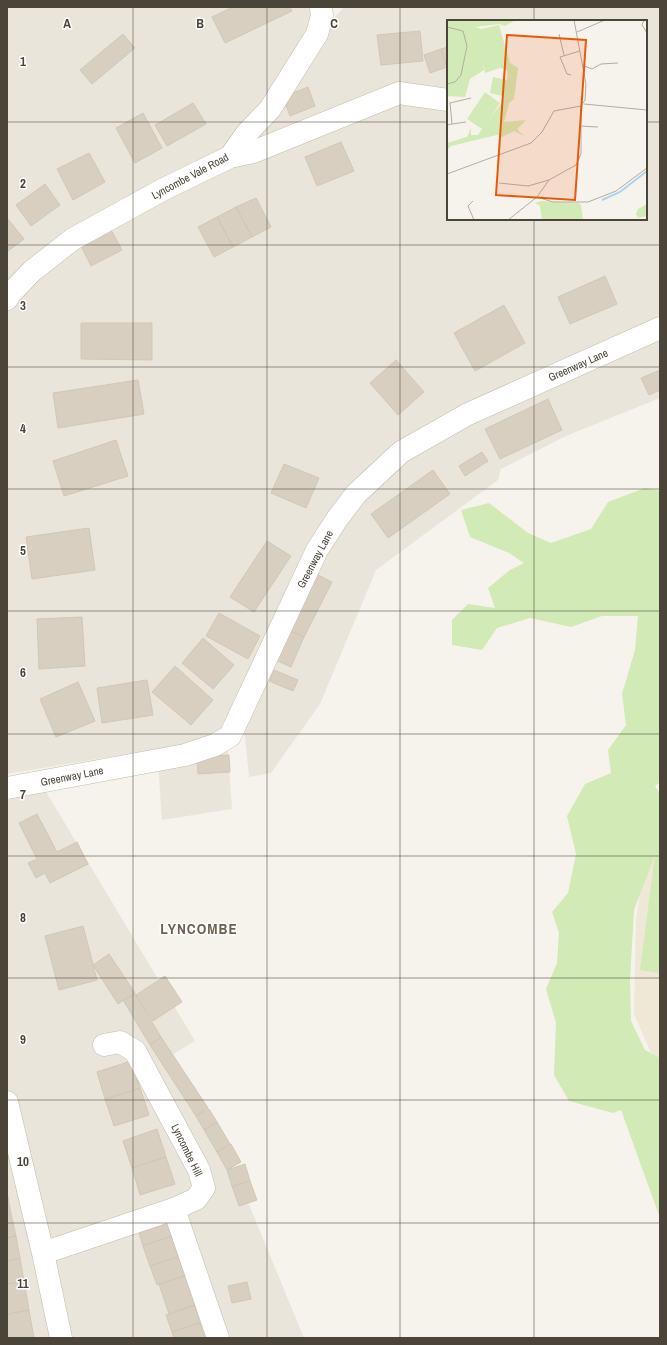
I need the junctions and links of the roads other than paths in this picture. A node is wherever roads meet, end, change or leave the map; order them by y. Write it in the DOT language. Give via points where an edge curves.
graph roads {
  1 [pos="321,7"];
  2 [pos="447,100"];
  3 [pos="230,157"];
  4 [pos="7,299"];
  5 [pos="660,328"];
  6 [pos="7,788"];
  7 [pos="104,1045"];
  8 [pos="7,1102"];
  9 [pos="11,1132"];
  10 [pos="174,1209"];
  11 [pos="43,1254"];
  12 [pos="61,1338"];
  13 [pos="218,1338"];
  1 -- 3 [label="street, Lyncombe Vale Road" via="322,16 313,41 270,109 247,133"];
  2 -- 3 [label="street" via="399,93 252,152"];
  3 -- 4 [label="street, Lyncombe Vale Road" via="164,189 73,239 32,271"];
  5 -- 6 [label="street, Greenway Lane" via="468,414 401,452 356,494 317,550 230,736 215,745 185,755"];
  7 -- 10 [label="street, Lyncombe Hill" via="120,1042 135,1051 199,1170 204,1188 196,1199"];
  8 -- 9 [label="street"];
  9 -- 11 [label="street"];
  10 -- 11 [label="street, Lyncombe Hill"];
  10 -- 13 [label="street"];
  11 -- 12 [label="street"];
}
